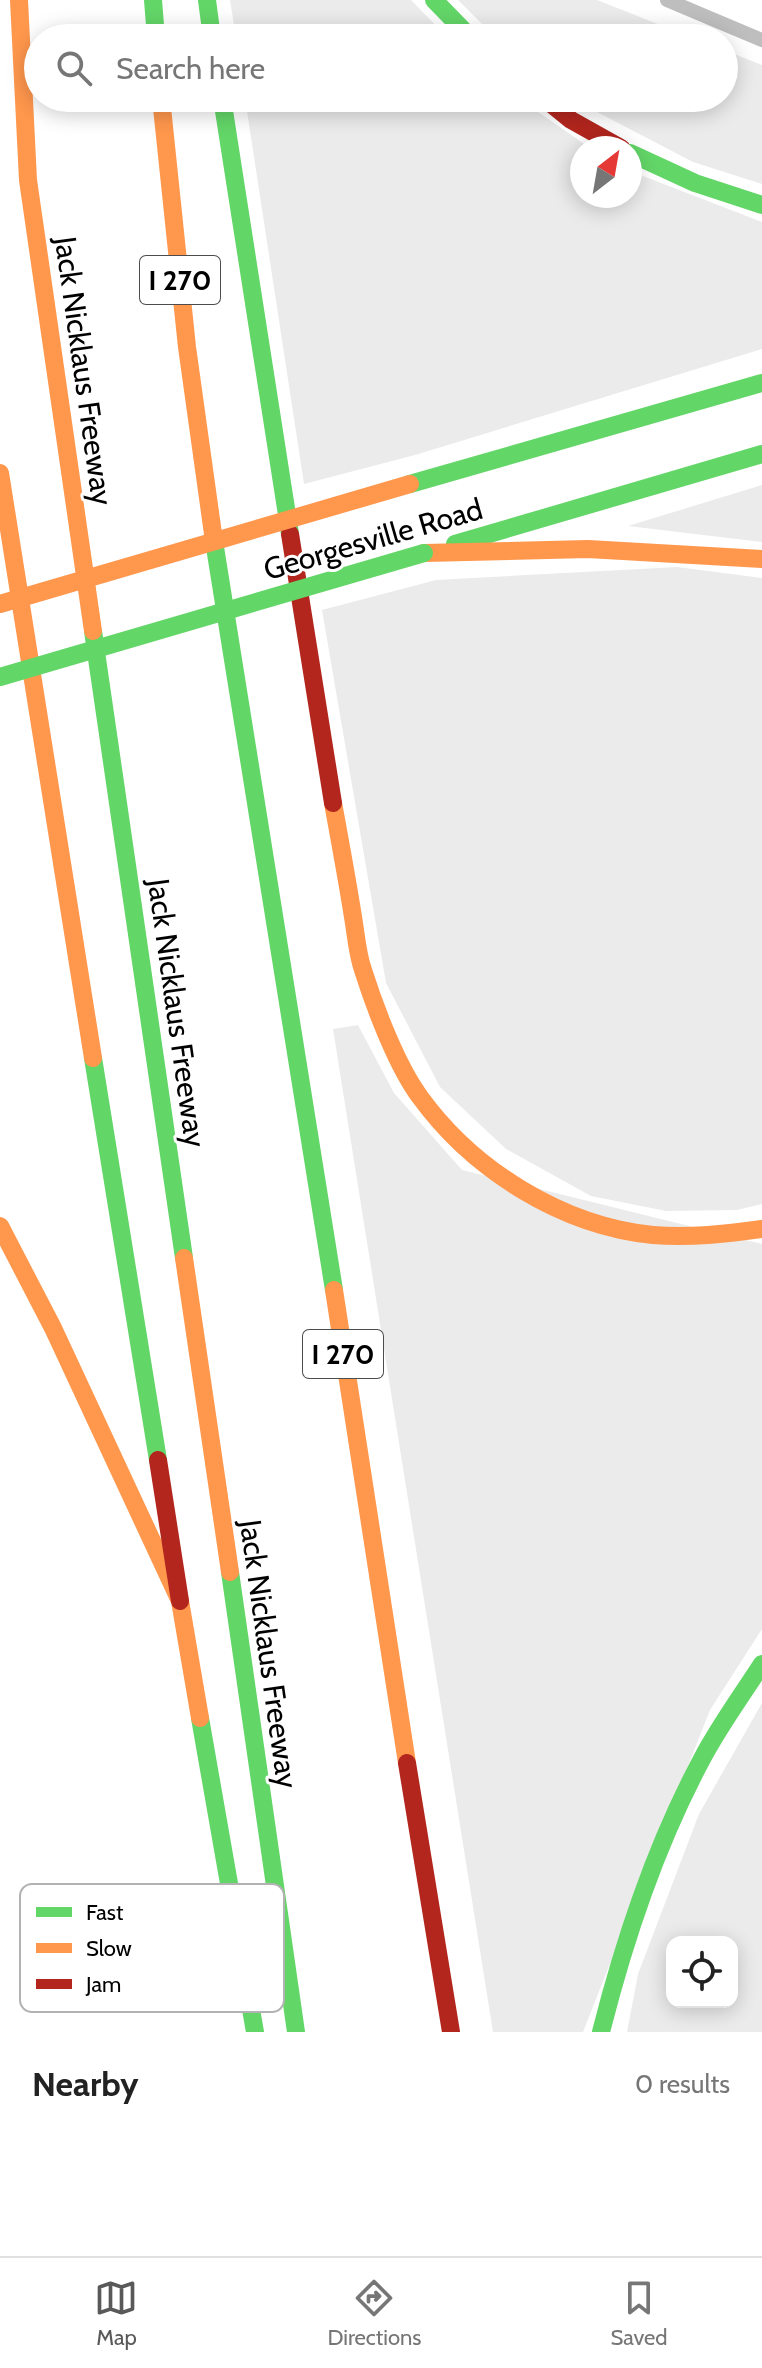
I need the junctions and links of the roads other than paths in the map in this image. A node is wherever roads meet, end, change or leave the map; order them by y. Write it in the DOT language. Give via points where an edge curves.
graph roads {
  1 [pos="19,0"];
  2 [pos="153,0"];
  3 [pos="207,0"];
  4 [pos="434,0"];
  5 [pos="667,0"];
  6 [pos="155,24"];
  7 [pos="210,24"];
  8 [pos="457,24"];
  9 [pos="724,24"];
  10 [pos="738,30"];
  11 [pos="762,40"];
  12 [pos="24,100"];
  13 [pos="25,112"];
  14 [pos="162,112"];
  15 [pos="224,112"];
  16 [pos="561,112"];
  17 [pos="600,136"];
  18 [pos="642,159"];
  19 [pos="762,205"];
  20 [pos="762,383"];
  21 [pos="762,454"];
  22 [pos="0,473"];
  23 [pos="424,553"];
  24 [pos="762,559"];
  25 [pos="0,604"];
  26 [pos="0,677"];
  27 [pos="0,1226"];
  28 [pos="762,1229"];
  29 [pos="180,1601"];
  30 [pos="762,1664"];
  31 [pos="229,1884"];
  32 [pos="275,1884"];
  33 [pos="284,1949"];
  34 [pos="252,2012"];
  35 [pos="255,2032"];
  36 [pos="296,2032"];
  37 [pos="451,2032"];
  38 [pos="601,2032"];
  1 -- 12 [label="main road, Jack Nicklaus Freeway"];
  2 -- 6 [label="main road"];
  3 -- 7 [label="main road"];
  4 -- 8 [label="main road"];
  5 -- 9 [label="lane"];
  10 -- 11 [label="lane"];
  13 -- 32 [label="main road, Jack Nicklaus Freeway" via="28,180"];
  14 -- 37 [label="main road, I 270" via="198,426 246,747"];
  15 -- 28 [label="main road" via="362,968 400,1062 419,1096 453,1136 496,1174 541,1200 593,1222 652,1235 710,1236"];
  16 -- 17 [label="main road"];
  18 -- 19 [label="main road"];
  20 -- 25 [label="main road, Georgesville Road, bridge"];
  21 -- 23 [label="main road, Georgesville Road"];
  22 -- 29 [label="main road"];
  23 -- 24 [label="main road" via="588,549"];
  23 -- 26 [label="main road, Georgesville Road, bridge"];
  27 -- 29 [label="main road"];
  29 -- 31 [label="main road"];
  30 -- 38 [label="main road" via="697,1767 666,1836 614,1977"];
  33 -- 36 [label="main road, Jack Nicklaus Freeway"];
  34 -- 35 [label="main road"];
}
